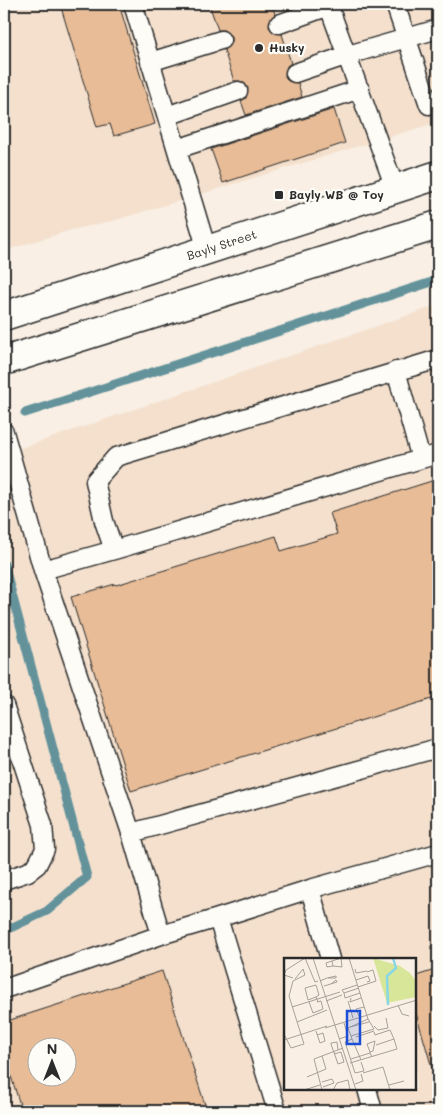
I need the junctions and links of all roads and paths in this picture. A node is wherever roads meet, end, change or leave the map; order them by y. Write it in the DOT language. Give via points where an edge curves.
graph roads {
  1 [pos="133,4"];
  2 [pos="395,4"];
  3 [pos="329,5"];
  4 [pos="279,24"];
  5 [pos="438,30"];
  6 [pos="407,38"];
  7 [pos="221,40"];
  8 [pos="348,55"];
  9 [pos="150,62"];
  10 [pos="295,73"];
  11 [pos="360,89"];
  12 [pos="238,91"];
  13 [pos="429,105"];
  14 [pos="167,116"];
  15 [pos="177,149"];
  16 [pos="438,174"];
  17 [pos="395,188"];
  18 [pos="438,225"];
  19 [pos="207,250"];
  20 [pos="4,316"];
  21 [pos="438,359"];
  22 [pos="4,361"];
  23 [pos="396,372"];
  24 [pos="4,432"];
  25 [pos="438,454"];
  26 [pos="421,459"];
  27 [pos="114,550"];
  28 [pos="43,570"];
  29 [pos="4,705"];
  30 [pos="438,748"];
  31 [pos="131,833"];
  32 [pos="438,853"];
  33 [pos="4,880"];
  34 [pos="310,889"];
  35 [pos="218,918"];
  36 [pos="161,935"];
  37 [pos="330,958"];
  38 [pos="4,989"];
  39 [pos="367,1090"];
  40 [pos="277,1111"];
  41 [pos="373,1111"];
  1 -- 9 [label="lane"];
  2 -- 6 [label="lane"];
  3 -- 4 [label="lane"];
  3 -- 8 [label="lane"];
  5 -- 6 [label="lane"];
  6 -- 8 [label="lane"];
  6 -- 13 [label="lane"];
  7 -- 9 [label="lane"];
  8 -- 10 [label="lane"];
  8 -- 11 [label="lane"];
  9 -- 14 [label="lane"];
  11 -- 15 [label="lane"];
  11 -- 17 [label="lane"];
  12 -- 14 [label="lane"];
  14 -- 15 [label="lane"];
  15 -- 19 [label="lane"];
  16 -- 17 [label="main road, Bayly Street"];
  17 -- 19 [label="main road, Bayly Street"];
  18 -- 22 [label="main road"];
  19 -- 20 [label="main road, Bayly Street"];
  21 -- 23 [label="lane"];
  23 -- 26 [label="lane"];
  23 -- 27 [label="lane" via="116,457 95,481"];
  24 -- 28 [label="lane"];
  25 -- 26 [label="lane"];
  26 -- 27 [label="lane"];
  27 -- 28 [label="lane"];
  28 -- 31 [label="lane"];
  29 -- 33 [label="lane" via="43,825 45,849 38,865"];
  30 -- 31 [label="lane"];
  31 -- 36 [label="lane"];
  32 -- 34 [label="lane"];
  34 -- 35 [label="lane"];
  34 -- 37 [label="lane"];
  35 -- 36 [label="lane"];
  35 -- 40 [label="lane"];
  36 -- 38 [label="lane"];
  39 -- 41 [label="lane"];
}
